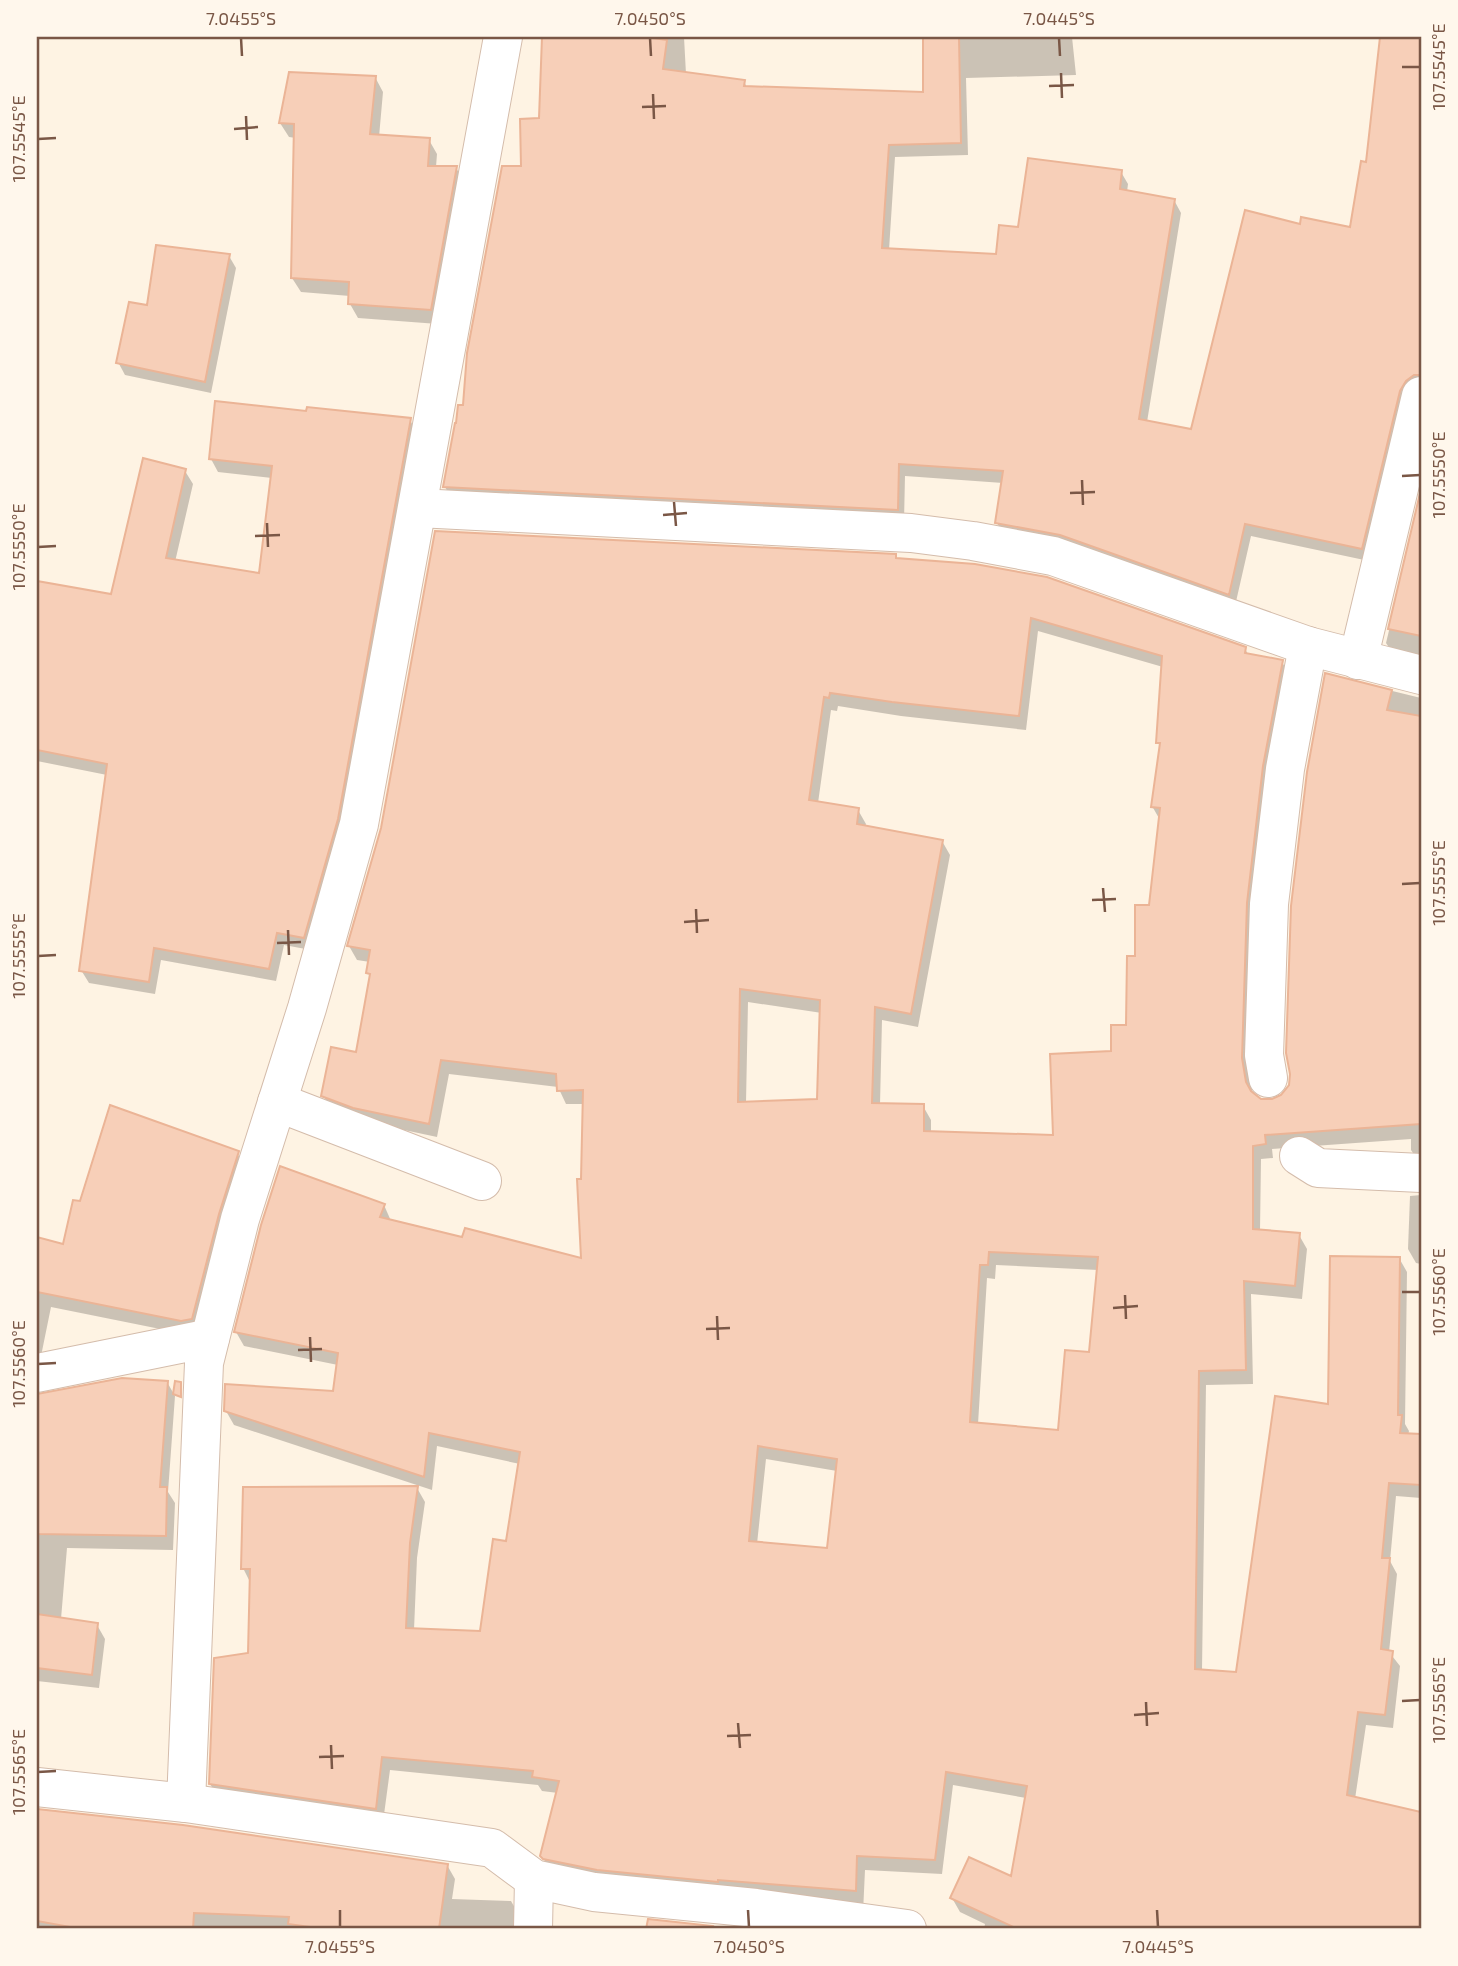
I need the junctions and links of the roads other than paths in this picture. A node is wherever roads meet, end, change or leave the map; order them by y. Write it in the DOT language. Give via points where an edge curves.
graph roads {
  1 [pos="503,37"];
  2 [pos="1421,396"];
  3 [pos="418,508"];
  4 [pos="1308,646"];
  5 [pos="1358,660"];
  6 [pos="1421,675"];
  7 [pos="1268,1078"];
  8 [pos="277,1102"];
  9 [pos="1299,1156"];
  10 [pos="1421,1173"];
  11 [pos="482,1181"];
  12 [pos="210,1338"];
  13 [pos="37,1373"];
  14 [pos="37,1787"];
  15 [pos="186,1803"];
  16 [pos="534,1879"];
  17 [pos="533,1929"];
  18 [pos="907,1929"];
  1 -- 3 [label="street"];
  2 -- 5 [label="street"];
  3 -- 4 [label="street" via="911,533 973,541 1052,556"];
  3 -- 8 [label="street" via="359,824"];
  4 -- 5 [label="street"];
  4 -- 7 [label="street" via="1285,769 1269,904 1264,1055"];
  5 -- 6 [label="street"];
  8 -- 11 [label="street"];
  8 -- 12 [label="street" via="240,1219"];
  9 -- 10 [label="street" via="1318,1168"];
  12 -- 13 [label="street"];
  12 -- 15 [label="street" via="204,1363"];
  14 -- 15 [label="street"];
  15 -- 16 [label="street" via="492,1848"];
  16 -- 17 [label="street"];
  16 -- 18 [label="street" via="594,1892"];
}
